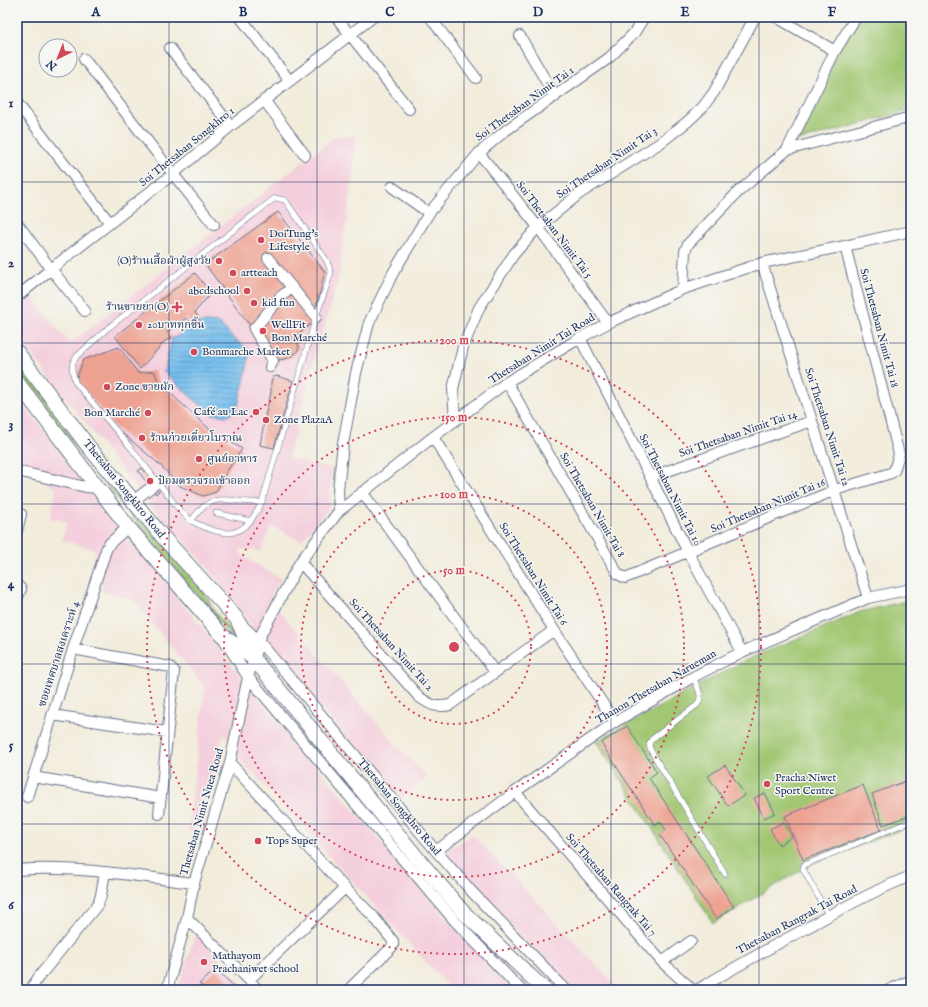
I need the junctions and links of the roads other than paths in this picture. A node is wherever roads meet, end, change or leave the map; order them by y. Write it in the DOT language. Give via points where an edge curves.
graph roads {
  1 [pos="240,17"];
  2 [pos="336,17"];
  3 [pos="373,17"];
  4 [pos="430,17"];
  5 [pos="644,17"];
  6 [pos="755,17"];
  7 [pos="776,17"];
  8 [pos="856,17"];
  9 [pos="350,34"];
  10 [pos="520,36"];
  11 [pos="170,48"];
  12 [pos="835,51"];
  13 [pos="84,58"];
  14 [pos="476,78"];
  15 [pos="290,81"];
  16 [pos="555,97"];
  17 [pos="264,100"];
  18 [pos="17,103"];
  19 [pos="409,109"];
  20 [pos="911,117"];
  21 [pos="231,126"];
  22 [pos="787,150"];
  23 [pos="479,153"];
  24 [pos="305,155"];
  25 [pos="173,174"];
  26 [pos="392,187"];
  27 [pos="428,213"];
  28 [pos="17,223"];
  29 [pos="110,223"];
  30 [pos="214,225"];
  31 [pos="538,227"];
  32 [pos="911,231"];
  33 [pos="845,246"];
  34 [pos="268,258"];
  35 [pos="762,263"];
  36 [pos="50,269"];
  37 [pos="292,288"];
  38 [pos="683,289"];
  39 [pos="17,297"];
  40 [pos="85,312"];
  41 [pos="316,317"];
  42 [pos="608,323"];
  43 [pos="580,338"];
  44 [pos="17,352"];
  45 [pos="270,367"];
  46 [pos="17,382"];
  47 [pos="507,382"];
  48 [pos="455,421"];
  49 [pos="812,421"];
  50 [pos="433,437"];
  51 [pos="18,470"];
  52 [pos="650,477"];
  53 [pos="158,482"];
  54 [pos="99,488"];
  55 [pos="835,490"];
  56 [pos="362,492"];
  57 [pos="133,501"];
  58 [pos="262,502"];
  59 [pos="339,511"];
  60 [pos="216,513"];
  61 [pos="22,514"];
  62 [pos="191,521"];
  63 [pos="252,521"];
  64 [pos="128,526"];
  65 [pos="17,530"];
  66 [pos="688,552"];
  67 [pos="300,562"];
  68 [pos="17,585"];
  69 [pos="911,589"];
  70 [pos="868,598"];
  71 [pos="17,599"];
  72 [pos="237,619"];
  73 [pos="554,630"];
  74 [pos="222,635"];
  75 [pos="258,640"];
  76 [pos="73,649"];
  77 [pos="742,652"];
  78 [pos="254,659"];
  79 [pos="495,672"];
  80 [pos="248,677"];
  81 [pos="693,677"];
  82 [pos="52,715"];
  83 [pos="615,722"];
  84 [pos="167,732"];
  85 [pos="230,763"];
  86 [pos="33,777"];
  87 [pos="515,792"];
  88 [pos="27,797"];
  89 [pos="161,798"];
  90 [pos="159,814"];
  91 [pos="911,821"];
  92 [pos="436,851"];
  93 [pos="17,870"];
  94 [pos="105,872"];
  95 [pos="725,874"];
  96 [pos="911,876"];
  97 [pos="194,883"];
  98 [pos="345,888"];
  99 [pos="829,916"];
  100 [pos="188,918"];
  101 [pos="691,941"];
  102 [pos="662,962"];
  103 [pos="250,980"];
  104 [pos="911,980"];
  105 [pos="30,990"];
  106 [pos="167,990"];
  107 [pos="258,990"];
  108 [pos="348,990"];
  109 [pos="521,990"];
  110 [pos="545,990"];
  111 [pos="566,990"];
  112 [pos="693,990"];
  113 [pos="697,990"];
  114 [pos="889,990"];
  1 -- 15 [label="street"];
  2 -- 9 [label="street"];
  3 -- 9 [label="street, Soi Thetsaban Songkhro 1"];
  4 -- 14 [label="street"];
  5 -- 16 [label="street, Soi Thetsaban Nimit Tai 1" via="634,33 609,58"];
  6 -- 31 [label="street, Soi Thetsaban Nimit Tai 3" via="714,92 692,117 660,143 579,194"];
  7 -- 12 [label="street"];
  8 -- 12 [label="street"];
  9 -- 15 [label="street, Soi Thetsaban Songkhro 1"];
  9 -- 19 [label="street"];
  10 -- 16 [label="street"];
  11 -- 21 [label="street"];
  12 -- 22 [label="street"];
  13 -- 25 [label="street"];
  15 -- 17 [label="street, Soi Thetsaban Songkhro 1"];
  16 -- 23 [label="street, Soi Thetsaban Nimit Tai 1"];
  17 -- 21 [label="street, Soi Thetsaban Songkhro 1"];
  17 -- 24 [label="street"];
  18 -- 29 [label="street"];
  20 -- 22 [label="street"];
  21 -- 25 [label="street, Soi Thetsaban Songkhro 1"];
  22 -- 38 [label="street" via="738,192 688,244 685,251"];
  23 -- 27 [label="street, Soi Thetsaban Nimit Tai 1"];
  23 -- 31 [label="street, Soi Thetsaban Nimit Tai 5"];
  25 -- 29 [label="street, Soi Thetsaban Songkhro 1"];
  25 -- 30 [label="street"];
  26 -- 27 [label="street"];
  27 -- 59 [label="street, Soi Thetsaban Nimit Tai 1" via="393,273 369,323 356,373 343,444 338,490"];
  28 -- 36 [label="street"];
  29 -- 36 [label="street, Soi Thetsaban Songkhro 1"];
  31 -- 42 [label="street, Soi Thetsaban Nimit Tai 5"];
  31 -- 48 [label="street, Soi Thetsaban Nimit Tai 3" via="514,254 476,314 463,347 453,389"];
  32 -- 33 [label="street, Thetsaban Nimit Tai Road"];
  33 -- 35 [label="street, Thetsaban Nimit Tai Road"];
  33 -- 55 [label="street, Soi Thetsaban Nimit Tai 18" via="899,454 891,473"];
  34 -- 37 [label="street"];
  35 -- 38 [label="street, Thetsaban Nimit Tai Road"];
  35 -- 49 [label="street, Soi Thetsaban Nimit Tai 12"];
  36 -- 39 [label="street, Soi Thetsaban Songkhro 1"];
  36 -- 40 [label="street"];
  37 -- 41 [label="street"];
  37 -- 45 [label="street" via="280,297 254,329 273,361"];
  38 -- 42 [label="street, Thetsaban Nimit Tai Road"];
  41 -- 53 [label="lane" via="331,273 327,261 285,200 275,198 108,328 77,356 72,369 75,382"];
  41 -- 58 [label="lane"];
  42 -- 43 [label="street, Thetsaban Nimit Tai Road"];
  43 -- 47 [label="street, Thetsaban Nimit Tai Road"];
  43 -- 52 [label="street, Soi Thetsaban Nimit Tai 10"];
  44 -- 57 [label="street, Thetsaban Songkhro Road"];
  46 -- 54 [label="street, Thetsaban Songkhro Road"];
  47 -- 48 [label="street, Thetsaban Nimit Tai Road"];
  47 -- 66 [label="street, Soi Thetsaban Nimit Tai 8" via="618,574 630,577"];
  48 -- 50 [label="street, Thetsaban Nimit Tai Road"];
  49 -- 52 [label="street, Soi Thetsaban Nimit Tai 14"];
  49 -- 55 [label="street, Soi Thetsaban Nimit Tai 12"];
  50 -- 56 [label="street, Thetsaban Nimit Tai Road"];
  50 -- 73 [label="street, Soi Thetsaban Nimit Tai 6"];
  51 -- 54 [label="street"];
  52 -- 66 [label="street, Soi Thetsaban Nimit Tai 10"];
  53 -- 57 [label="street"];
  53 -- 62 [label="lane"];
  54 -- 64 [label="street, Thetsaban Songkhro Road"];
  55 -- 66 [label="street, Soi Thetsaban Nimit Tai 16"];
  55 -- 70 [label="street, Soi Thetsaban Nimit Tai 12"];
  56 -- 59 [label="street, Thetsaban Nimit Tai Road"];
  56 -- 79 [label="street"];
  57 -- 72 [label="street, Thetsaban Songkhro Road"];
  58 -- 62 [label="lane" via="214,500 204,506"];
  58 -- 63 [label="lane"];
  59 -- 67 [label="street, Thetsaban Nimit Tai Road"];
  60 -- 63 [label="lane"];
  61 -- 65 [label="street"];
  62 -- 63 [label="lane" via="224,533 241,530"];
  64 -- 74 [label="street, Thetsaban Songkhro Road"];
  64 -- 76 [label="street, ซอยเทศบาลสงเคราะห์ 4" via="106,550"];
  66 -- 77 [label="street, Soi Thetsaban Nimit Tai 10"];
  67 -- 75 [label="street, Thetsaban Nimit Tai Road"];
  67 -- 79 [label="street, Soi Thetsaban Nimit Tai 2" via="419,697 432,706 450,705"];
  68 -- 71 [label="street" via="20,589"];
  69 -- 70 [label="street, Thanon Thetsaban Narueman"];
  70 -- 77 [label="street, Thanon Thetsaban Narueman"];
  72 -- 75 [label="street, Thetsaban Songkhro Road"];
  72 -- 78 [label="street, Thetsaban Songkhro Road"];
  73 -- 79 [label="street, Soi Thetsaban Nimit Tai 2"];
  73 -- 83 [label="street, Soi Thetsaban Nimit Tai 6"];
  74 -- 78 [label="street, Thetsaban Songkhro Road"];
  74 -- 80 [label="street, Thetsaban Songkhro Road"];
  75 -- 78 [label="street, Thetsaban Nimit Nuea Road"];
  75 -- 92 [label="street, Thetsaban Songkhro Road"];
  76 -- 82 [label="street, ซอยเทศบาลสงเคราะห์ 4"];
  76 -- 84 [label="street" via="173,669"];
  77 -- 81 [label="street, Thanon Thetsaban Narueman"];
  78 -- 80 [label="street, Thetsaban Nimit Nuea Road"];
  78 -- 110 [label="street, Thetsaban Songkhro Road" via="463,912"];
  80 -- 85 [label="street, Thetsaban Nimit Nuea Road"];
  80 -- 109 [label="street, Thetsaban Songkhro Road" via="454,920"];
  81 -- 83 [label="street, Thanon Thetsaban Narueman"];
  81 -- 95 [label="lane" via="701,698 700,702 649,744"];
  82 -- 84 [label="street"];
  82 -- 86 [label="street, ซอยเทศบาลสงเคราะห์ 4"];
  83 -- 87 [label="street, Thanon Thetsaban Narueman"];
  84 -- 89 [label="street"];
  85 -- 97 [label="street, Thetsaban Nimit Nuea Road"];
  85 -- 98 [label="street"];
  86 -- 88 [label="street, ซอยเทศบาลสงเคราะห์ 4"];
  86 -- 89 [label="street"];
  87 -- 92 [label="street, Thanon Thetsaban Narueman"];
  87 -- 102 [label="street, Soi Thetsaban Rangrak Tai 7"];
  89 -- 90 [label="street"];
  91 -- 99 [label="lane" via="804,865 803,869"];
  92 -- 111 [label="street, Thetsaban Songkhro Road"];
  93 -- 94 [label="street" via="38,868"];
  94 -- 97 [label="street"];
  94 -- 105 [label="street" via="98,904"];
  96 -- 99 [label="street, Thetsaban Rangrak Tai Road"];
  97 -- 100 [label="street, Thetsaban Nimit Nuea Road"];
  98 -- 103 [label="street"];
  98 -- 108 [label="street" via="393,941 393,944"];
  99 -- 113 [label="street, Thetsaban Rangrak Tai Road"];
  100 -- 103 [label="street"];
  100 -- 106 [label="street, Thetsaban Nimit Nuea Road"];
  101 -- 102 [label="street"];
  102 -- 112 [label="street, Soi Thetsaban Rangrak Tai 7"];
  103 -- 107 [label="street"];
  104 -- 114 [label="street"];
}
